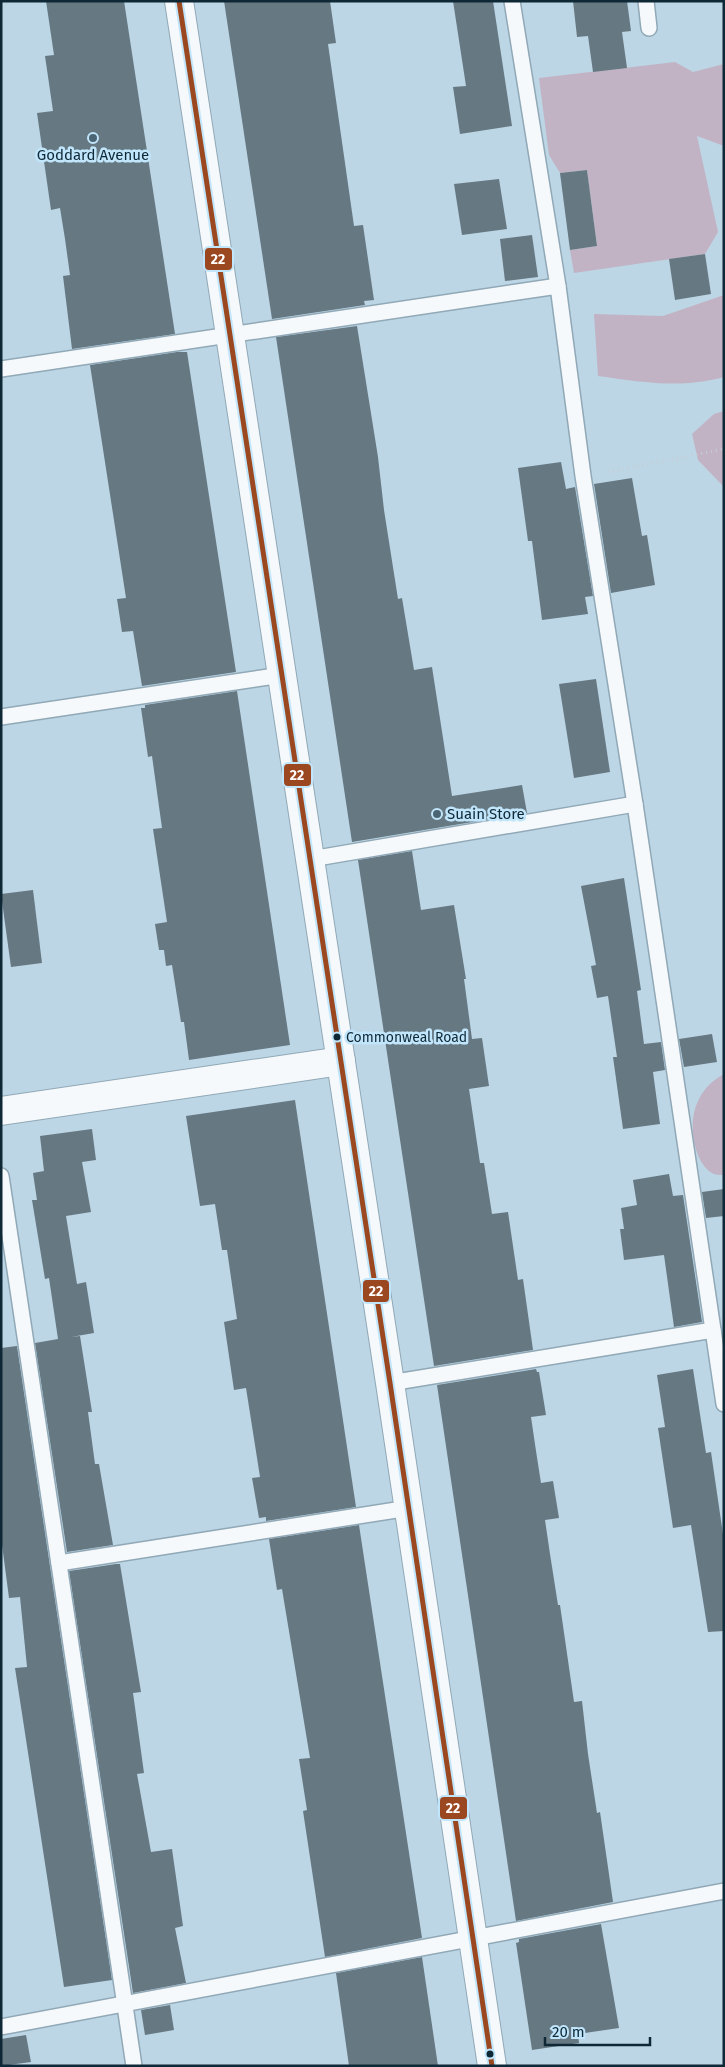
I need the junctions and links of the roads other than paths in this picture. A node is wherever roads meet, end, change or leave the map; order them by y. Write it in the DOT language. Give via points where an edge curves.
graph roads {
  1 [pos="179,1"];
  2 [pos="512,1"];
  3 [pos="646,1"];
  4 [pos="649,28"];
  5 [pos="558,286"];
  6 [pos="230,335"];
  7 [pos="1,369"];
  8 [pos="282,675"];
  9 [pos="1,717"];
  10 [pos="634,804"];
  11 [pos="311,859"];
  12 [pos="341,1061"];
  13 [pos="1,1111"];
  14 [pos="1,1176"];
  15 [pos="712,1330"];
  16 [pos="390,1382"];
  17 [pos="724,1404"];
  18 [pos="409,1508"];
  19 [pos="58,1563"];
  20 [pos="724,1891"];
  21 [pos="474,1938"];
  22 [pos="124,2005"];
  23 [pos="1,2027"];
  24 [pos="134,2066"];
  25 [pos="492,2066"];
  1 -- 6 [label="street"];
  2 -- 5 [label="lane"];
  3 -- 4 [label="lane"];
  5 -- 6 [label="lane"];
  5 -- 10 [label="lane" via="583,476"];
  6 -- 7 [label="lane"];
  6 -- 8 [label="street"];
  8 -- 9 [label="lane"];
  8 -- 11 [label="street"];
  10 -- 11 [label="lane"];
  10 -- 15 [label="lane"];
  11 -- 12 [label="street"];
  12 -- 13 [label="street"];
  12 -- 16 [label="street"];
  14 -- 19 [label="lane"];
  15 -- 16 [label="lane"];
  15 -- 17 [label="lane"];
  16 -- 18 [label="street"];
  18 -- 19 [label="lane"];
  18 -- 21 [label="street"];
  19 -- 22 [label="lane"];
  20 -- 21 [label="lane"];
  21 -- 22 [label="lane"];
  21 -- 25 [label="street"];
  22 -- 23 [label="lane"];
  22 -- 24 [label="lane"];
}
